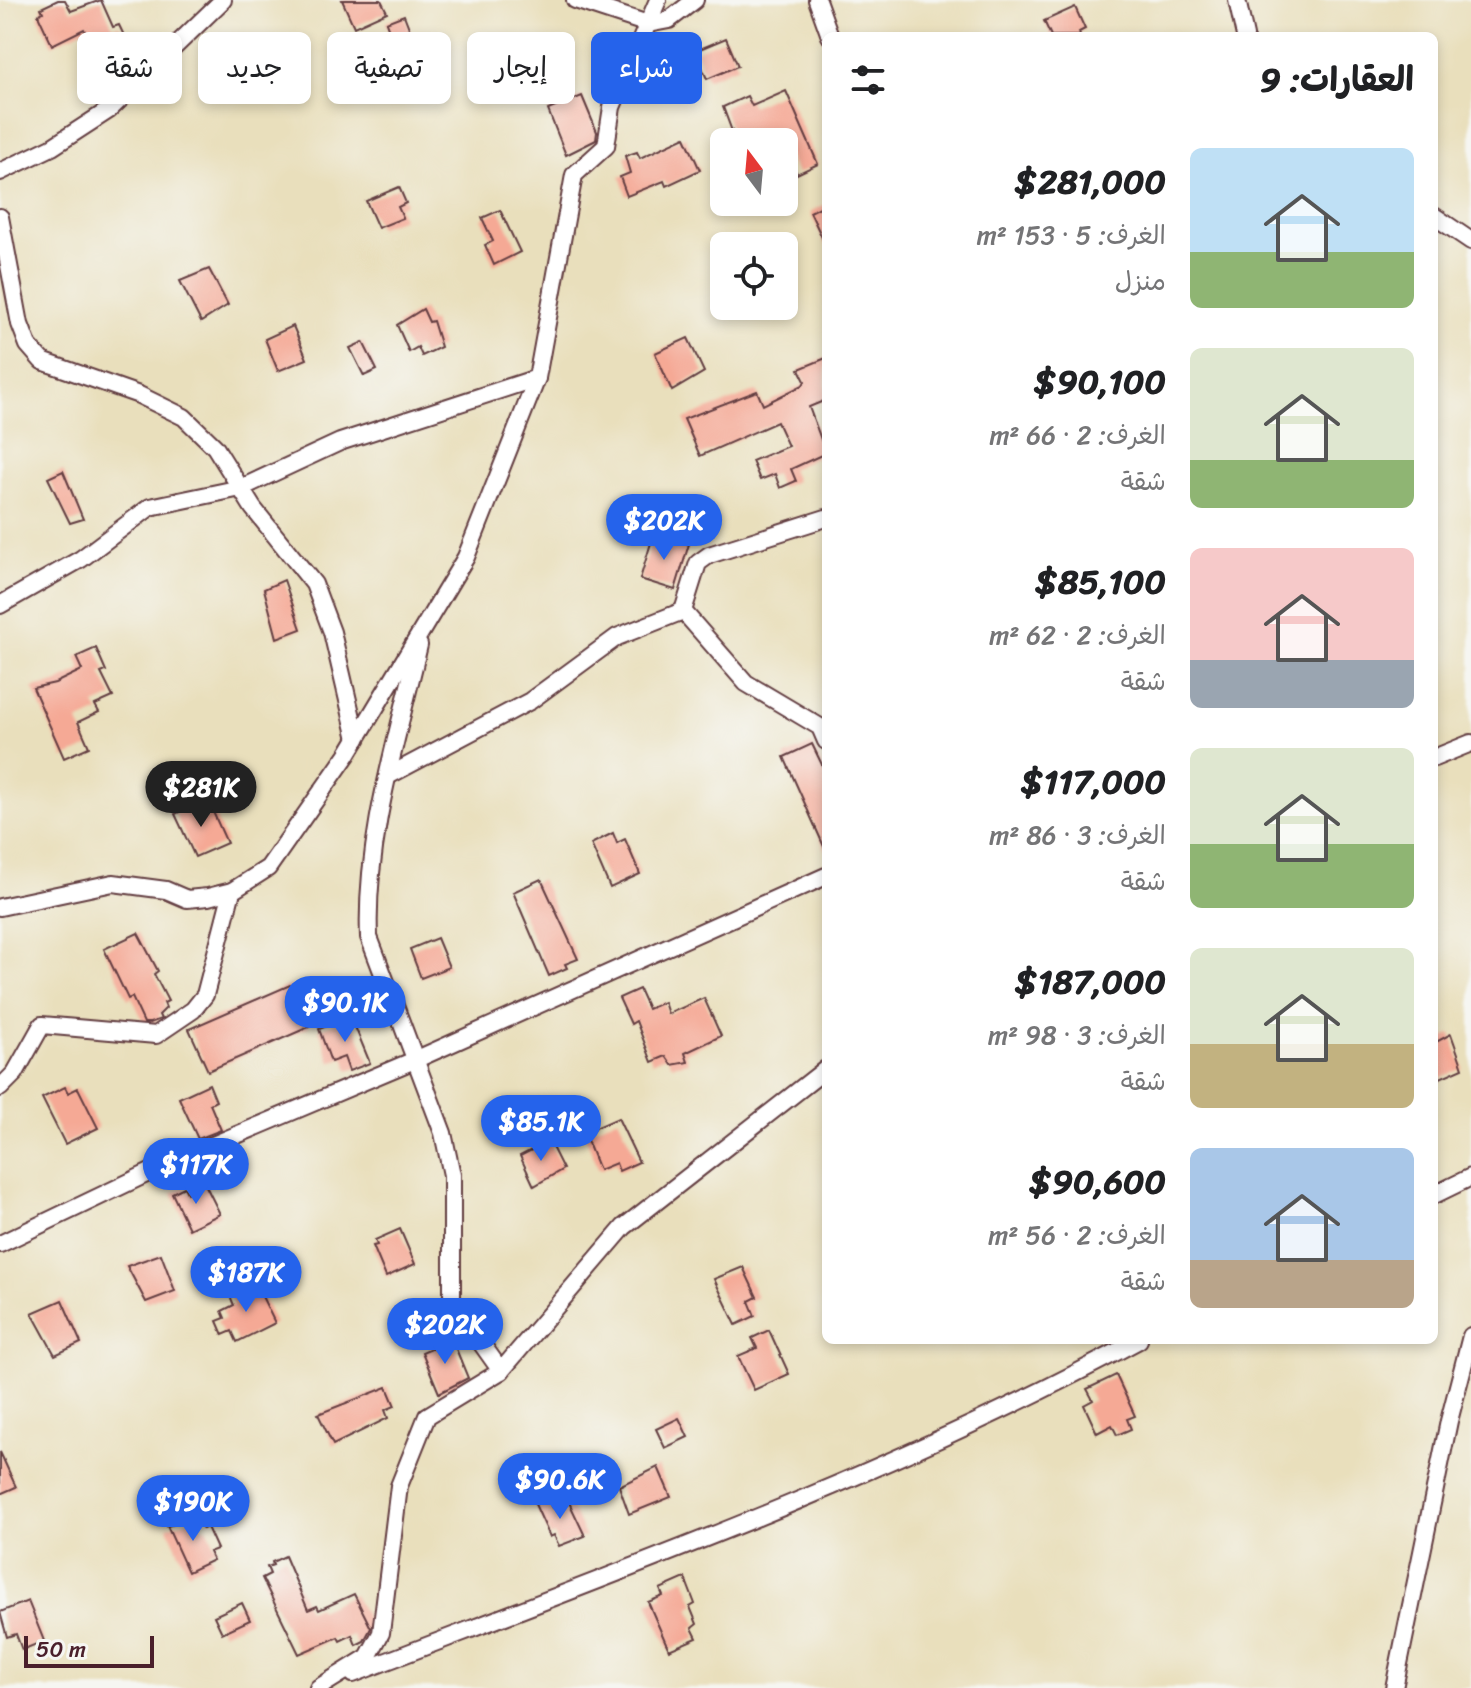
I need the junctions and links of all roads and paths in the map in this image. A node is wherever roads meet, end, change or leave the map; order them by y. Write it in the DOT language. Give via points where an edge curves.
graph roads {
  1 [pos="223,0"];
  2 [pos="575,0"];
  3 [pos="658,0"];
  4 [pos="695,0"];
  5 [pos="817,0"];
  6 [pos="1237,0"];
  7 [pos="648,24"];
  8 [pos="829,32"];
  9 [pos="1244,32"];
  10 [pos="0,172"];
  11 [pos="0,217"];
  12 [pos="1438,219"];
  13 [pos="1471,241"];
  14 [pos="537,378"];
  15 [pos="241,488"];
  16 [pos="822,519"];
  17 [pos="0,605"];
  18 [pos="683,611"];
  19 [pos="423,629"];
  20 [pos="822,732"];
  21 [pos="357,739"];
  22 [pos="1471,743"];
  23 [pos="1438,756"];
  24 [pos="388,776"];
  25 [pos="822,878"];
  26 [pos="232,891"];
  27 [pos="0,907"];
  28 [pos="417,1059"];
  29 [pos="822,1072"];
  30 [pos="0,1088"];
  31 [pos="1471,1177"];
  32 [pos="1438,1193"];
  33 [pos="0,1244"];
  34 [pos="1471,1336"];
  35 [pos="1132,1344"];
  36 [pos="501,1371"];
  37 [pos="318,1688"];
  38 [pos="1394,1688"];
  1 -- 10 [label="street" via="109,110"];
  2 -- 7 [label="street"];
  3 -- 7 [label="street"];
  4 -- 7 [label="street" via="669,20"];
  5 -- 8 [label="street"];
  6 -- 9 [label="street"];
  7 -- 14 [label="street" via="612,107 606,146 574,175"];
  11 -- 15 [label="street" via="20,324 42,361 184,417 215,447"];
  12 -- 13 [label="street"];
  14 -- 15 [label="street" via="340,442"];
  14 -- 19 [label="street" via="466,557"];
  15 -- 17 [label="street" via="150,507 81,559"];
  15 -- 21 [label="street" via="314,584 332,632"];
  16 -- 18 [label="street" via="709,555 698,563"];
  18 -- 20 [label="street" via="746,683"];
  18 -- 24 [label="street" via="617,637 530,701"];
  19 -- 21 [label="street"];
  19 -- 24 [label="street"];
  21 -- 26 [label="street" via="268,868"];
  22 -- 23 [label="street"];
  24 -- 28 [label="street" via="367,904 369,937"];
  25 -- 28 [label="street"];
  26 -- 27 [label="street" via="187,899 166,890 113,883"];
  26 -- 30 [label="street" via="205,995 193,1010 156,1035 42,1025 15,1073"];
  28 -- 33 [label="street" via="163,1166"];
  28 -- 36 [label="street" via="452,1175 452,1302"];
  29 -- 36 [label="street" via="624,1227"];
  31 -- 32 [label="street"];
  34 -- 38 [label="street"];
  35 -- 37 [label="street" via="1026,1401 835,1485"];
  36 -- 37 [label="street" via="427,1416 397,1497 381,1633 368,1657"];
}
